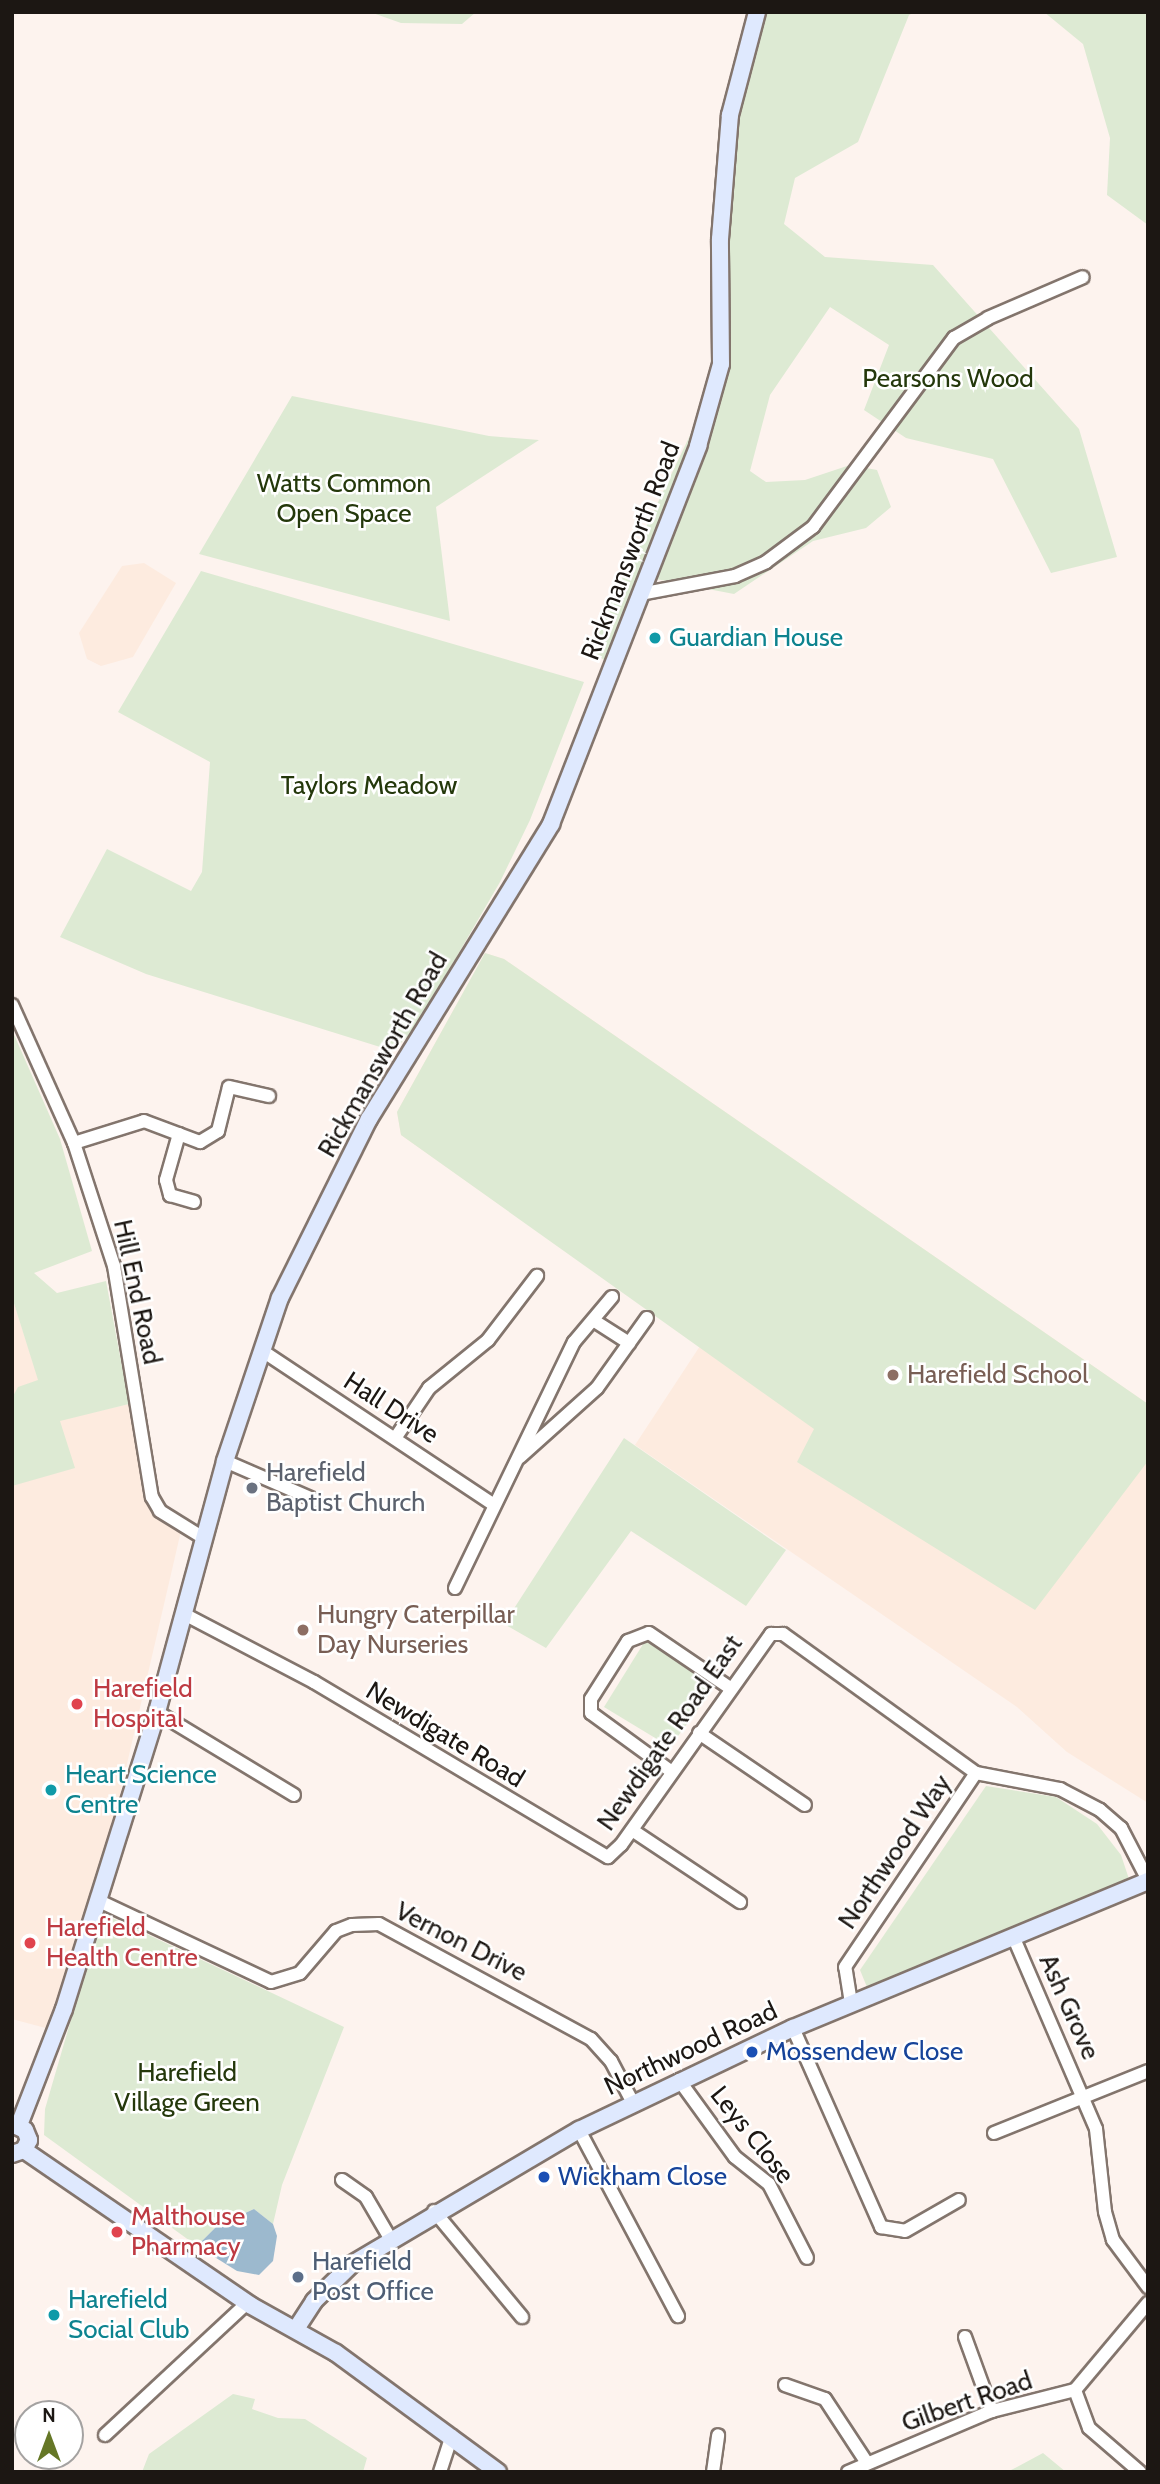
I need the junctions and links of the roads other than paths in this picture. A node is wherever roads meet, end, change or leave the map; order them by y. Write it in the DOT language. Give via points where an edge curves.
graph roads {
  1 [pos="757,12"];
  2 [pos="1083,277"];
  3 [pos="640,594"];
  4 [pos="12,1005"];
  5 [pos="269,1096"];
  6 [pos="179,1134"];
  7 [pos="74,1143"];
  8 [pos="194,1202"];
  9 [pos="537,1276"];
  10 [pos="612,1297"];
  11 [pos="647,1318"];
  12 [pos="593,1320"];
  13 [pos="629,1343"];
  14 [pos="264,1352"];
  15 [pos="396,1437"];
  16 [pos="225,1461"];
  17 [pos="515,1461"];
  18 [pos="315,1500"];
  19 [pos="493,1504"];
  20 [pos="202,1537"];
  21 [pos="455,1588"];
  22 [pos="184,1614"];
  23 [pos="730,1688"];
  24 [pos="157,1712"];
  25 [pos="699,1733"];
  26 [pos="672,1772"];
  27 [pos="976,1773"];
  28 [pos="294,1796"];
  29 [pos="805,1805"];
  30 [pos="632,1830"];
  31 [pos="608,1857"];
  32 [pos="1148,1880"];
  33 [pos="97,1900"];
  34 [pos="740,1902"];
  35 [pos="1013,1936"];
  36 [pos="850,2003"];
  37 [pos="793,2028"];
  38 [pos="1148,2071"];
  39 [pos="679,2080"];
  40 [pos="1083,2096"];
  41 [pos="633,2103"];
  42 [pos="16,2125"];
  43 [pos="579,2130"];
  44 [pos="994,2133"];
  45 [pos="18,2152"];
  46 [pos="342,2180"];
  47 [pos="959,2200"];
  48 [pos="434,2211"];
  49 [pos="390,2238"];
  50 [pos="807,2258"];
  51 [pos="1148,2287"];
  52 [pos="247,2303"];
  53 [pos="1148,2303"];
  54 [pos="678,2316"];
  55 [pos="522,2317"];
  56 [pos="296,2329"];
  57 [pos="965,2337"];
  58 [pos="785,2385"];
  59 [pos="1075,2390"];
  60 [pos="992,2411"];
  61 [pos="105,2435"];
  62 [pos="718,2435"];
  63 [pos="452,2436"];
  64 [pos="867,2463"];
  65 [pos="850,2471"];
  66 [pos="440,2472"];
  67 [pos="498,2472"];
  68 [pos="713,2472"];
  69 [pos="1140,2472"];
  1 -- 3 [label="street, Rickmansworth Road" via="730,115 726,150 719,376 698,446"];
  2 -- 3 [label="street" via="988,318 944,346 813,527 766,562 726,579"];
  3 -- 14 [label="street, Rickmansworth Road" via="551,824 369,1119 279,1298"];
  4 -- 7 [label="street, Hill End Road"];
  5 -- 6 [label="street" via="229,1087 218,1130 200,1142"];
  6 -- 7 [label="street" via="144,1121"];
  6 -- 8 [label="street" via="166,1180 170,1195"];
  7 -- 20 [label="street, Hill End Road" via="114,1266 152,1497 160,1511"];
  9 -- 15 [label="street" via="488,1340 429,1388"];
  10 -- 12 [label="street"];
  11 -- 13 [label="street"];
  12 -- 13 [label="street"];
  12 -- 17 [label="street" via="574,1342"];
  13 -- 17 [label="street" via="597,1388"];
  14 -- 15 [label="street, Hall Drive"];
  14 -- 16 [label="street, Rickmansworth Road"];
  15 -- 19 [label="street, Hall Drive"];
  16 -- 18 [label="street"];
  16 -- 20 [label="street, Rickmansworth Road"];
  17 -- 19 [label="street"];
  19 -- 21 [label="street"];
  20 -- 22 [label="street, Rickmansworth Road"];
  22 -- 24 [label="street, Rickmansworth Road"];
  22 -- 31 [label="street, Newdigate Road" via="314,1682"];
  23 -- 25 [label="street, Newdigate Road East"];
  23 -- 26 [label="street" via="649,1633 628,1641 591,1699 591,1713"];
  23 -- 27 [label="street, Newdigate Road East" via="762,1641 771,1634 783,1634"];
  24 -- 28 [label="street"];
  24 -- 33 [label="street, Rickmansworth Road"];
  25 -- 26 [label="street, Newdigate Road East"];
  25 -- 29 [label="street"];
  26 -- 30 [label="street, Newdigate Road East"];
  27 -- 32 [label="street, Northwood Way" via="1060,1790 1100,1810 1121,1828"];
  27 -- 36 [label="street, Northwood Way" via="845,1967"];
  30 -- 31 [label="street, Newdigate Road East"];
  30 -- 34 [label="street"];
  32 -- 35 [label="street, Northwood Road"];
  33 -- 41 [label="street, Vernon Drive" via="271,1982 300,1973 336,1931 379,1924 591,2039 605,2052"];
  33 -- 42 [label="street, Rickmansworth Road" via="52,2043"];
  35 -- 36 [label="street, Northwood Road"];
  35 -- 40 [label="street, Ash Grove"];
  36 -- 37 [label="street, Northwood Road"];
  37 -- 39 [label="street, Northwood Road"];
  37 -- 47 [label="street" via="881,2227 905,2231"];
  38 -- 40 [label="street, Ash Grove"];
  39 -- 41 [label="street, Northwood Road"];
  39 -- 50 [label="street, Leys Close" via="735,2157 769,2184"];
  40 -- 44 [label="street"];
  40 -- 51 [label="street, Ash Grove" via="1100,2146 1107,2224 1130,2269"];
  41 -- 43 [label="street, Northwood Road"];
  42 -- 45 [label="street" via="28,2136"];
  43 -- 48 [label="street, Northwood Road"];
  43 -- 54 [label="street"];
  45 -- 52 [label="street"];
  46 -- 49 [label="street" via="366,2197"];
  48 -- 49 [label="street, Northwood Road"];
  48 -- 55 [label="street"];
  49 -- 56 [label="street, Northwood Road" via="328,2285"];
  52 -- 56 [label="street"];
  52 -- 61 [label="street"];
  53 -- 59 [label="street, Gilbert Road"];
  56 -- 63 [label="street"];
  57 -- 60 [label="street"];
  58 -- 64 [label="street" via="825,2399"];
  59 -- 60 [label="street, Gilbert Road"];
  59 -- 69 [label="street" via="1089,2428"];
  60 -- 64 [label="street, Gilbert Road"];
  62 -- 68 [label="street"];
  63 -- 66 [label="street"];
  63 -- 67 [label="street"];
  64 -- 65 [label="street, Gilbert Road"];
}
